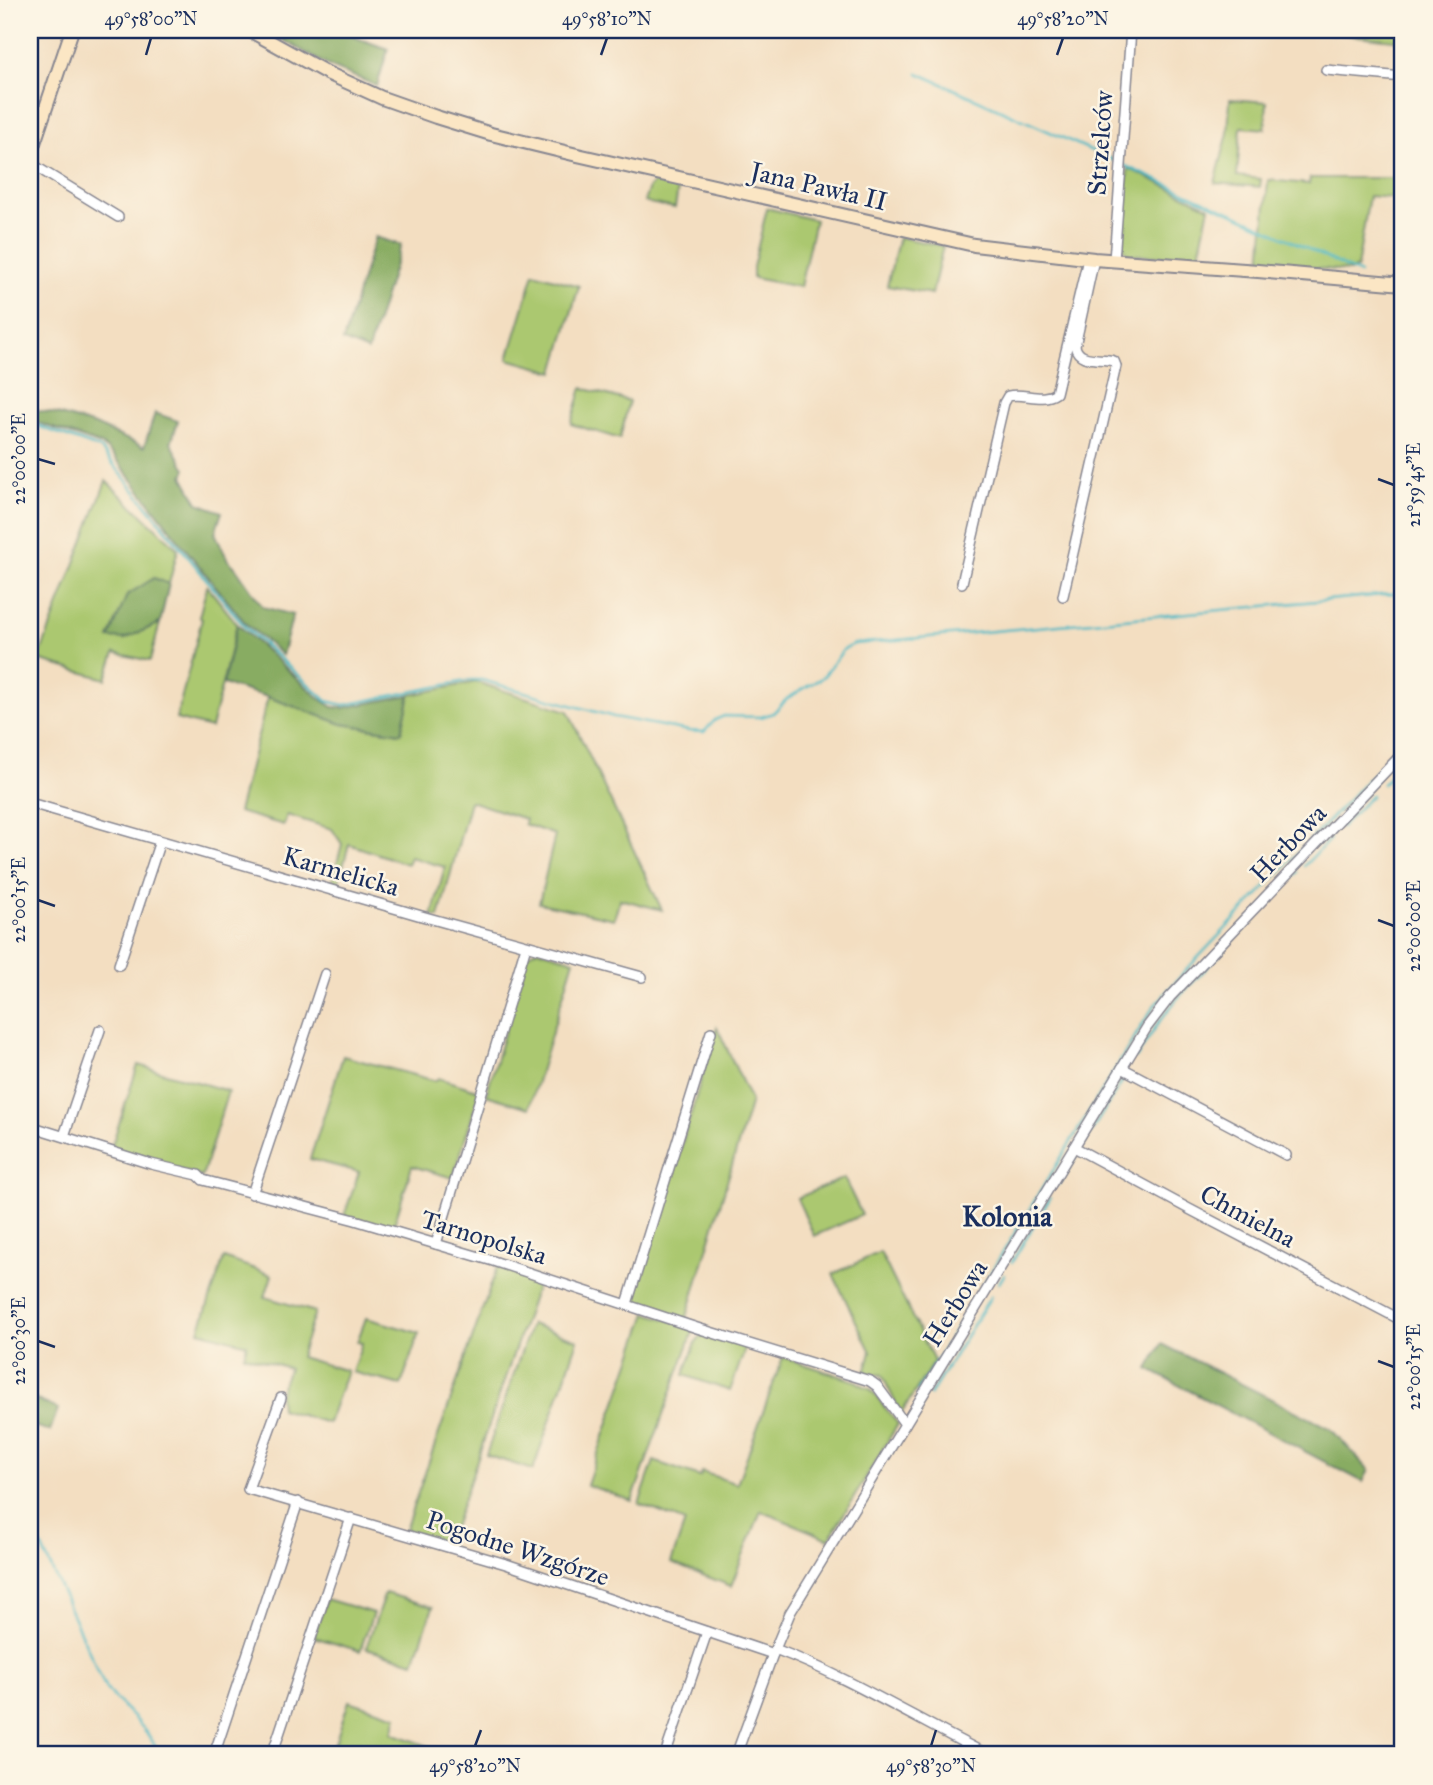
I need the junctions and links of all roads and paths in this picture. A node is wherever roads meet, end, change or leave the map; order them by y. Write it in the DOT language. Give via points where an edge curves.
graph roads {
  1 [pos="72,30"];
  2 [pos="249,30"];
  3 [pos="1130,30"];
  4 [pos="1326,70"];
  5 [pos="1403,77"];
  6 [pos="30,155"];
  7 [pos="30,163"];
  8 [pos="118,217"];
  9 [pos="1091,259"];
  10 [pos="1114,260"];
  11 [pos="1403,284"];
  12 [pos="962,583"];
  13 [pos="1063,596"];
  14 [pos="1403,753"];
  15 [pos="30,803"];
  16 [pos="160,841"];
  17 [pos="526,946"];
  18 [pos="119,965"];
  19 [pos="325,974"];
  20 [pos="642,977"];
  21 [pos="100,1030"];
  22 [pos="711,1032"];
  23 [pos="1122,1068"];
  24 [pos="30,1126"];
  25 [pos="64,1136"];
  26 [pos="1074,1147"];
  27 [pos="1286,1154"];
  28 [pos="252,1194"];
  29 [pos="436,1244"];
  30 [pos="627,1304"];
  31 [pos="1403,1321"];
  32 [pos="281,1398"];
  33 [pos="905,1424"];
  34 [pos="299,1502"];
  35 [pos="351,1518"];
  36 [pos="707,1632"];
  37 [pos="774,1652"];
  38 [pos="214,1755"];
  39 [pos="271,1755"];
  40 [pos="666,1755"];
  41 [pos="736,1755"];
  42 [pos="988,1755"];
  1 -- 6 [label="street"];
  2 -- 9 [label="street, Jana Pawła II" via="382,98 491,134 974,245"];
  3 -- 10 [label="street, Strzelców"];
  4 -- 5 [label="street"];
  7 -- 8 [label="street"];
  9 -- 10 [label="street, Jana Pawła II"];
  9 -- 12 [label="street" via="1056,393 1047,398 1008,396 1004,403"];
  9 -- 13 [label="street" via="1076,351 1084,357 1114,361 1116,366"];
  10 -- 11 [label="street, Jana Pawła II"];
  14 -- 23 [label="street, Herbowa" via="1170,997"];
  15 -- 16 [label="street, Karmelicka"];
  16 -- 17 [label="street, Karmelicka"];
  16 -- 18 [label="street"];
  17 -- 20 [label="street, Karmelicka"];
  17 -- 29 [label="street"];
  19 -- 28 [label="street"];
  21 -- 25 [label="street"];
  22 -- 30 [label="street"];
  23 -- 26 [label="street, Herbowa"];
  23 -- 27 [label="street"];
  24 -- 25 [label="street, Tarnopolska"];
  25 -- 28 [label="street, Tarnopolska"];
  26 -- 31 [label="street, Chmielna"];
  26 -- 33 [label="street, Herbowa"];
  28 -- 29 [label="street, Tarnopolska"];
  29 -- 30 [label="street, Tarnopolska"];
  30 -- 33 [label="street, Tarnopolska" via="870,1381"];
  32 -- 34 [label="street, Pogodne Wzgórze" via="248,1489"];
  33 -- 37 [label="street, Herbowa" via="790,1613"];
  34 -- 35 [label="street, Pogodne Wzgórze"];
  34 -- 38 [label="street"];
  35 -- 36 [label="street, Pogodne Wzgórze"];
  35 -- 39 [label="street"];
  36 -- 37 [label="street, Pogodne Wzgórze"];
  36 -- 40 [label="street"];
  37 -- 41 [label="street, Herbowa"];
  37 -- 42 [label="street, Pogodne Wzgórze" via="841,1677"];
}
